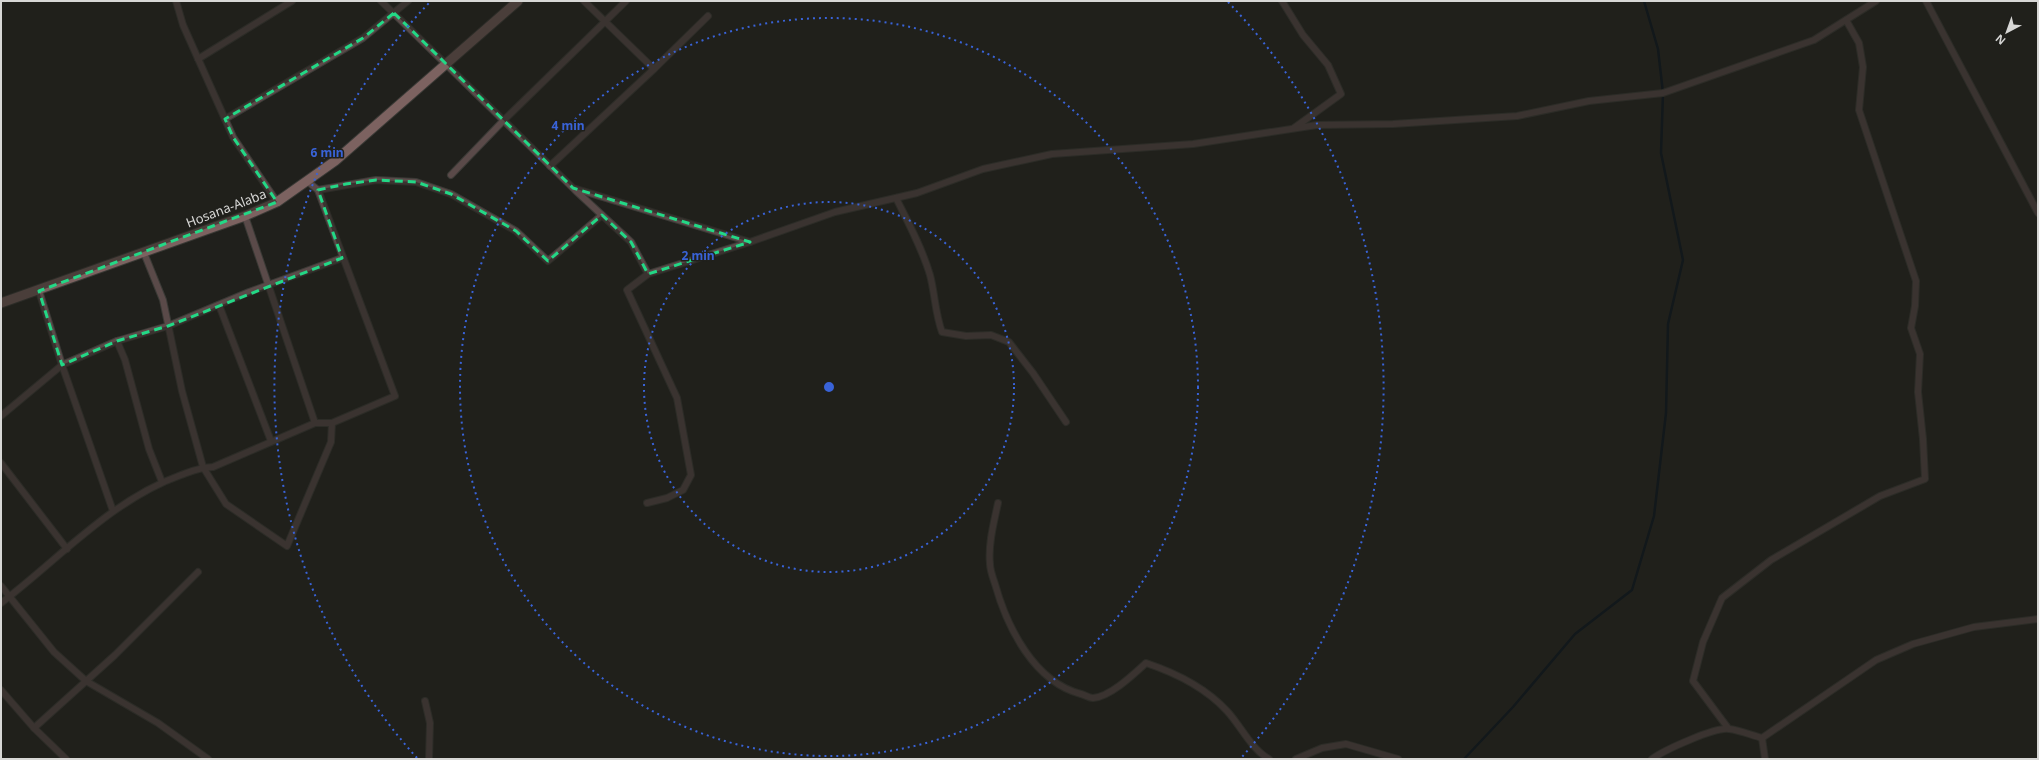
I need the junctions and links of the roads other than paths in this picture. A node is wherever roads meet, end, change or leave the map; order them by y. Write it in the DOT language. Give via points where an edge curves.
graph roads {
  1 [pos="176,1"];
  2 [pos="292,1"];
  3 [pos="382,1"];
  4 [pos="408,1"];
  5 [pos="518,1"];
  6 [pos="584,1"];
  7 [pos="626,1"];
  8 [pos="1282,1"];
  9 [pos="1876,1"];
  10 [pos="1926,1"];
  11 [pos="394,13"];
  12 [pos="708,16"];
  13 [pos="1846,20"];
  14 [pos="605,21"];
  15 [pos="198,59"];
  16 [pos="446,63"];
  17 [pos="654,69"];
  18 [pos="225,120"];
  19 [pos="503,121"];
  20 [pos="1293,129"];
  21 [pos="550,166"];
  22 [pos="451,175"];
  23 [pos="306,181"];
  24 [pos="573,188"];
  25 [pos="318,190"];
  26 [pos="896,198"];
  27 [pos="277,202"];
  28 [pos="2038,213"];
  29 [pos="602,215"];
  30 [pos="245,216"];
  31 [pos="750,242"];
  32 [pos="144,253"];
  33 [pos="342,258"];
  34 [pos="648,274"];
  35 [pos="268,285"];
  36 [pos="39,290"];
  37 [pos="1,303"];
  38 [pos="219,305"];
  39 [pos="168,326"];
  40 [pos="117,341"];
  41 [pos="62,365"];
  42 [pos="1,416"];
  43 [pos="1066,422"];
  44 [pos="315,423"];
  45 [pos="332,423"];
  46 [pos="272,442"];
  47 [pos="1,463"];
  48 [pos="203,467"];
  49 [pos="162,482"];
  50 [pos="647,503"];
  51 [pos="998,503"];
  52 [pos="113,511"];
  53 [pos="67,549"];
  54 [pos="198,572"];
  55 [pos="1,586"];
  56 [pos="8,597"];
  57 [pos="1,603"];
  58 [pos="2038,619"];
  59 [pos="86,681"];
  60 [pos="1,691"];
  61 [pos="425,701"];
  62 [pos="34,728"];
  63 [pos="1728,728"];
  64 [pos="1762,738"];
  65 [pos="204,758"];
  66 [pos="66,759"];
  67 [pos="429,759"];
  68 [pos="1269,759"];
  69 [pos="1296,759"];
  70 [pos="1398,759"];
  71 [pos="1652,759"];
  72 [pos="1765,759"];
  1 -- 15 [label="street"];
  2 -- 15 [label="street"];
  3 -- 11 [label="street"];
  4 -- 11 [label="street"];
  5 -- 16 [label="main road, Hosana-Alaba"];
  6 -- 14 [label="street"];
  7 -- 14 [label="street"];
  8 -- 20 [label="street" via="1303,35 1328,65 1341,94"];
  9 -- 13 [label="street"];
  10 -- 28 [label="street"];
  11 -- 16 [label="street"];
  11 -- 18 [label="street" via="363,38"];
  12 -- 17 [label="street"];
  13 -- 20 [label="street" via="1814,40 1663,93 1589,101 1517,116 1393,124 1317,125"];
  13 -- 63 [label="street" via="1859,43 1863,67 1859,110 1916,280 1911,328 1920,354 1918,392 1924,479 1880,496 1771,560 1722,598 1704,642 1693,681"];
  14 -- 17 [label="street"];
  14 -- 19 [label="street"];
  15 -- 18 [label="street"];
  16 -- 19 [label="street"];
  16 -- 23 [label="main road, Hosana-Alaba" via="335,161"];
  17 -- 21 [label="street"];
  18 -- 27 [label="street" via="233,137"];
  19 -- 21 [label="street"];
  19 -- 22 [label="street"];
  20 -- 26 [label="street" via="1193,144 1052,154 983,169"];
  21 -- 24 [label="street"];
  23 -- 25 [label="street"];
  23 -- 27 [label="main road, Hosana-Alaba"];
  24 -- 29 [label="street"];
  24 -- 31 [label="street"];
  25 -- 29 [label="street" via="376,180 416,182 450,194 516,230 548,261"];
  25 -- 33 [label="street"];
  26 -- 31 [label="street" via="835,212"];
  26 -- 43 [label="street" via="930,275 936,316 942,332 966,336 991,335 1009,342"];
  27 -- 30 [label="main road, Hosana-Alaba"];
  29 -- 34 [label="street" via="631,242"];
  30 -- 32 [label="main road, Hosana-Alaba"];
  30 -- 35 [label="street"];
  31 -- 34 [label="street"];
  32 -- 36 [label="main road, Hosana-Alaba"];
  32 -- 39 [label="street" via="163,300"];
  33 -- 35 [label="street"];
  33 -- 45 [label="street" via="395,396"];
  34 -- 50 [label="street" via="627,290 677,398 691,475 683,490 667,498"];
  35 -- 38 [label="street"];
  35 -- 44 [label="street"];
  36 -- 37 [label="main road, Hosana-Alaba"];
  36 -- 41 [label="street"];
  38 -- 39 [label="street"];
  38 -- 46 [label="street"];
  39 -- 40 [label="street"];
  39 -- 48 [label="street" via="182,391"];
  40 -- 41 [label="street"];
  40 -- 49 [label="street" via="125,360 149,449"];
  41 -- 42 [label="street"];
  41 -- 52 [label="street"];
  44 -- 45 [label="street"];
  44 -- 46 [label="street"];
  45 -- 48 [label="street" via="331,442 287,546 226,504"];
  46 -- 48 [label="street" via="213,466"];
  47 -- 53 [label="street"];
  48 -- 49 [label="street"];
  49 -- 52 [label="street"];
  51 -- 68 [label="street" via="992,530 990,564 999,598 1014,633 1032,660 1047,676 1070,691 1093,698 1109,692 1146,663 1168,671 1195,684 1226,710 1261,754"];
  52 -- 53 [label="street"];
  53 -- 56 [label="street"];
  54 -- 59 [label="street"];
  55 -- 56 [label="street"];
  56 -- 57 [label="street"];
  56 -- 59 [label="street" via="54,652"];
  58 -- 64 [label="street" via="1974,627 1907,647 1876,660"];
  59 -- 62 [label="street"];
  59 -- 65 [label="street" via="158,723"];
  60 -- 62 [label="street"];
  61 -- 67 [label="street" via="430,723"];
  62 -- 66 [label="street"];
  63 -- 64 [label="street"];
  63 -- 71 [label="street" via="1663,751"];
  64 -- 72 [label="street"];
  69 -- 70 [label="street" via="1322,748 1346,744"];
}
